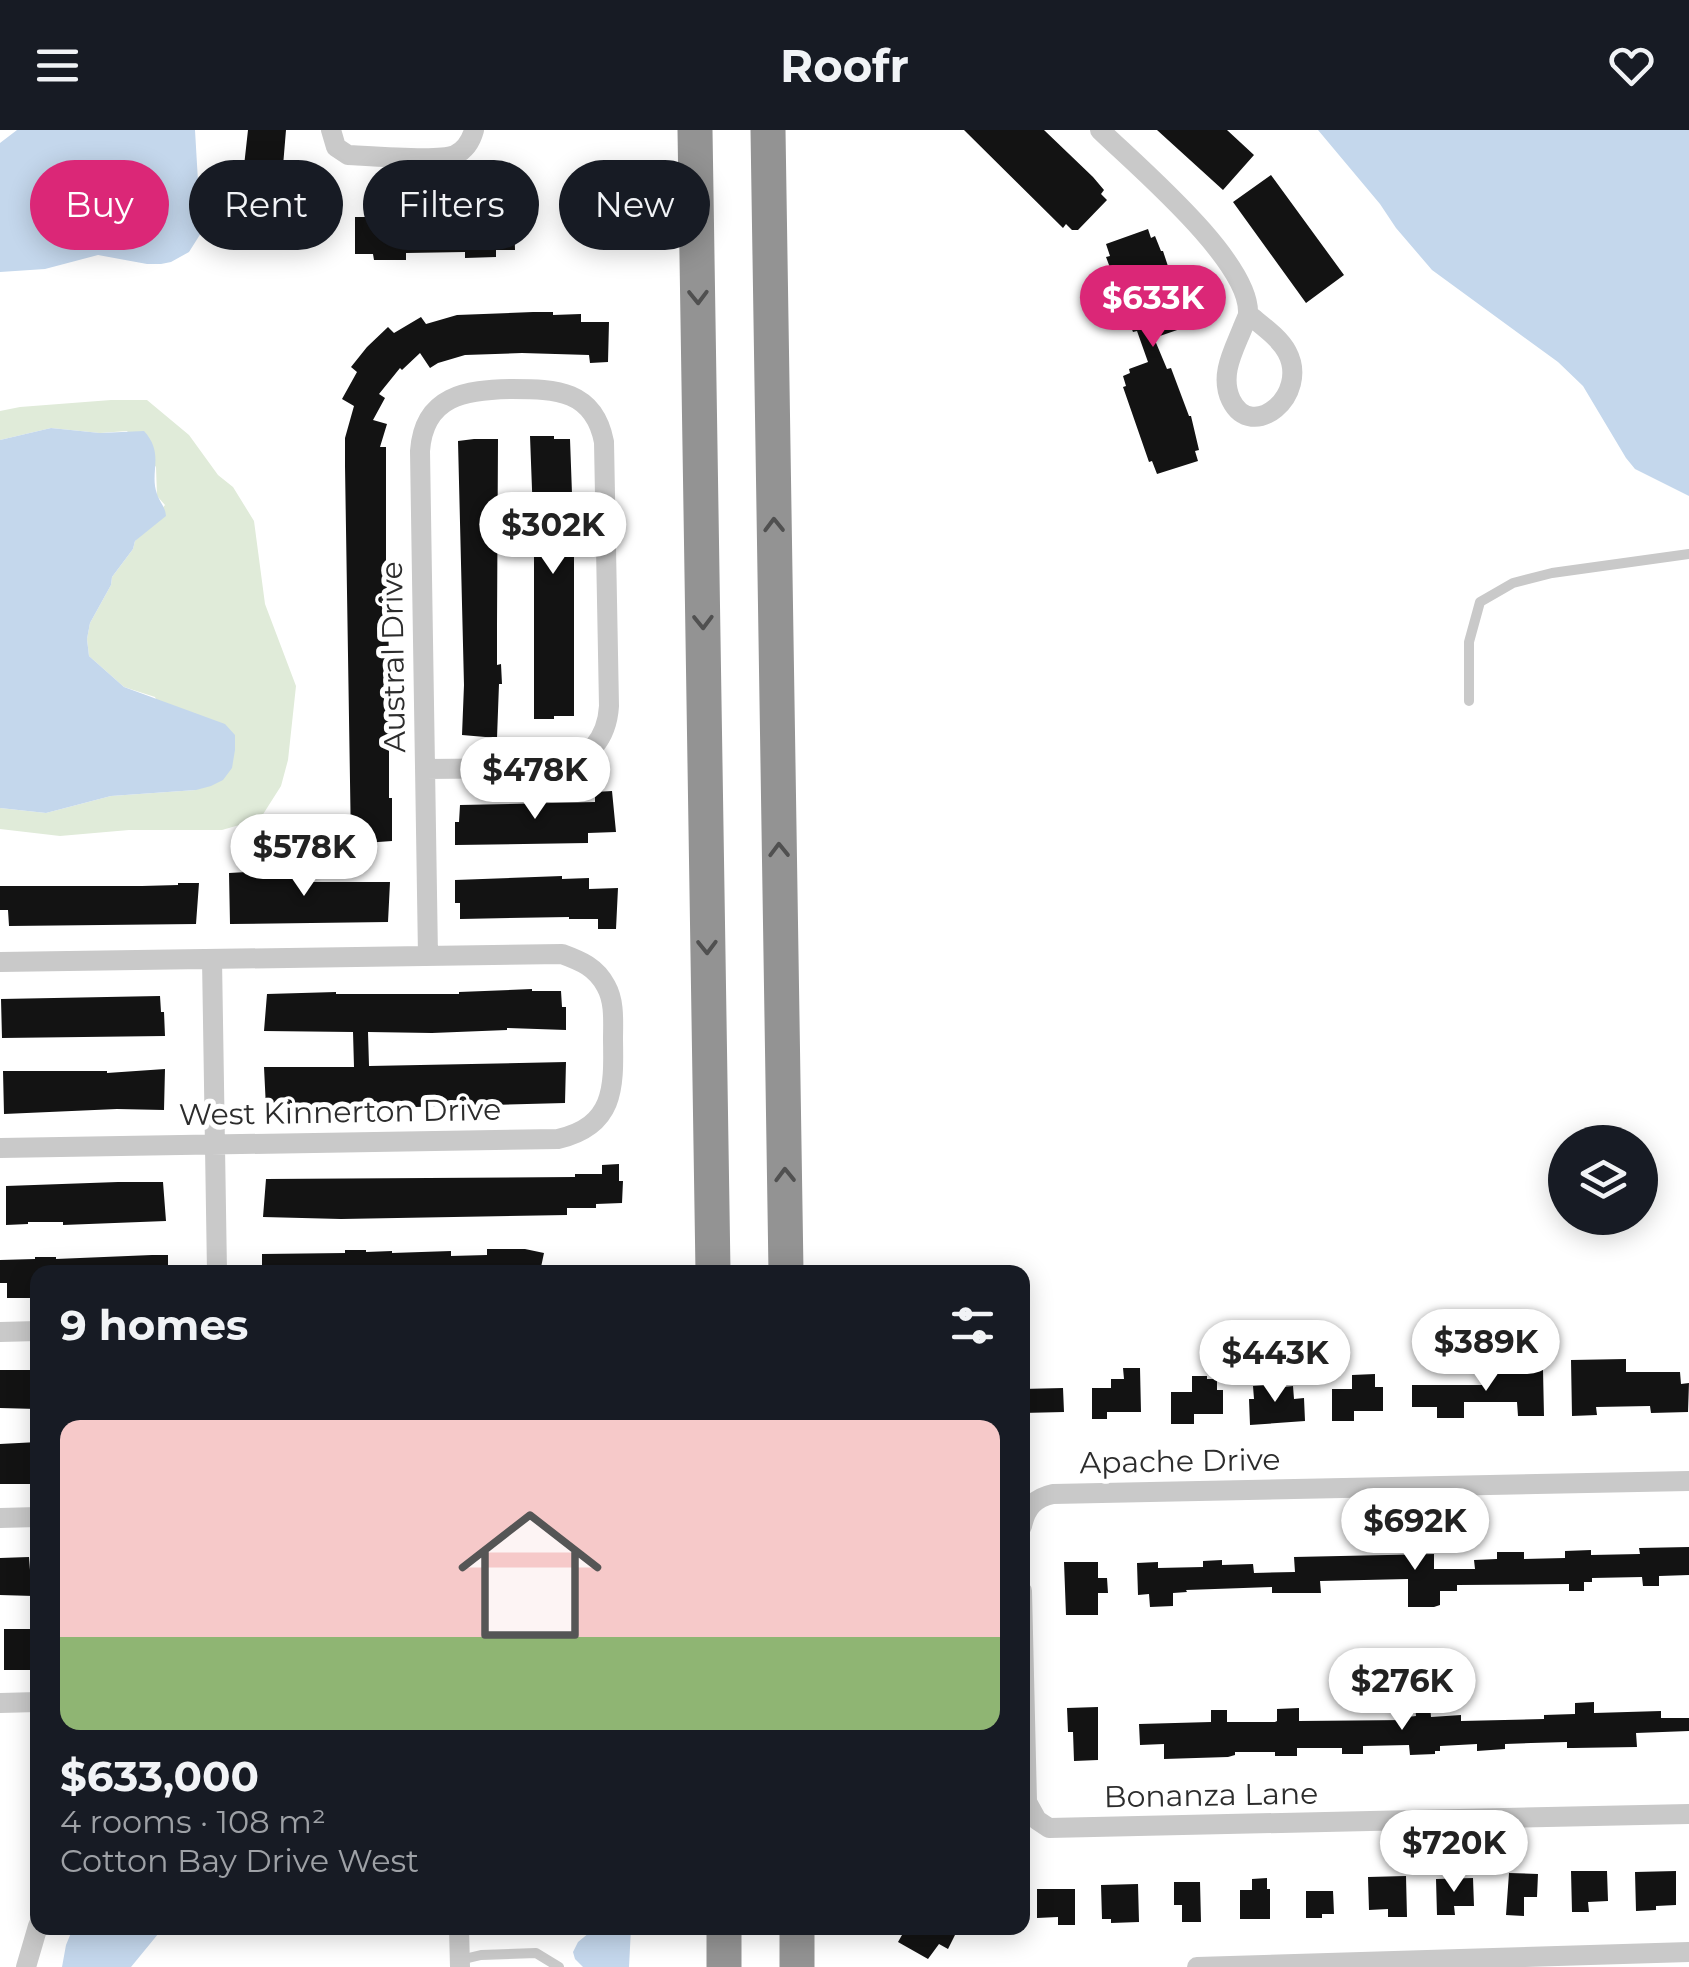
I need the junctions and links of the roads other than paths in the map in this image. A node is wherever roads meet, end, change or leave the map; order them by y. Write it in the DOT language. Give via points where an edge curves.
graph roads {
  1 [pos="332,130"];
  2 [pos="474,130"];
  3 [pos="695,130"];
  4 [pos="768,130"];
  5 [pos="1100,130"];
  6 [pos="1248,314"];
  7 [pos="1689,554"];
  8 [pos="1469,702"];
  9 [pos="425,770"];
  10 [pos="428,956"];
  11 [pos="212,959"];
  12 [pos="0,962"];
  13 [pos="216,1144"];
  14 [pos="0,1148"];
  15 [pos="217,1265"];
  16 [pos="713,1265"];
  17 [pos="786,1265"];
  18 [pos="30,1331"];
  19 [pos="0,1332"];
  20 [pos="1689,1482"];
  21 [pos="1030,1507"];
  22 [pos="30,1517"];
  23 [pos="0,1518"];
  24 [pos="30,1702"];
  25 [pos="0,1703"];
  26 [pos="1030,1810"];
  27 [pos="1689,1814"];
  28 [pos="35,1935"];
  29 [pos="459,1935"];
  30 [pos="724,1935"];
  31 [pos="797,1935"];
  32 [pos="1689,1952"];
  33 [pos="460,1964"];
  34 [pos="26,1967"];
  35 [pos="559,1967"];
  36 [pos="724,1967"];
  37 [pos="798,1967"];
  38 [pos="1198,1967"];
  1 -- 2 [label="street" via="336,147 348,155 444,158 462,150"];
  3 -- 16 [label="highway, one-way"];
  17 -- 4 [label="highway, one-way"];
  5 -- 6 [label="street" via="1214,242"];
  6 -- 6 [label="street" via="1226,384 1236,408 1260,416 1274,411 1289,392 1291,362"];
  7 -- 8 [label="lane" via="1552,573 1512,583 1480,602 1468,642"];
  9 -- 9 [label="street, Austral Drive" via="556,768 592,750 603,735 605,449 600,425 566,393 456,395 430,418 421,440"];
  9 -- 10 [label="street, Austral Drive"];
  10 -- 11 [label="street, West Kinnerton Drive"];
  10 -- 13 [label="street, West Kinnerton Drive" via="550,952 584,962 598,974 613,1008 614,1046 613,1084 595,1122 566,1138"];
  11 -- 12 [label="street, West Kinnerton Drive"];
  11 -- 13 [label="street"];
  13 -- 14 [label="street, West Kinnerton Drive"];
  13 -- 15 [label="street"];
  18 -- 19 [label="street"];
  20 -- 21 [label="street, Apache Drive" via="1053,1494"];
  22 -- 23 [label="street"];
  24 -- 25 [label="street"];
  26 -- 27 [label="street, Bonanza Lane" via="1050,1828"];
  28 -- 34 [label="street"];
  29 -- 33 [label="street"];
  30 -- 36 [label="highway"];
  31 -- 37 [label="highway"];
  32 -- 38 [label="street"];
  33 -- 35 [label="lane" via="481,1955 536,1953"];
}
